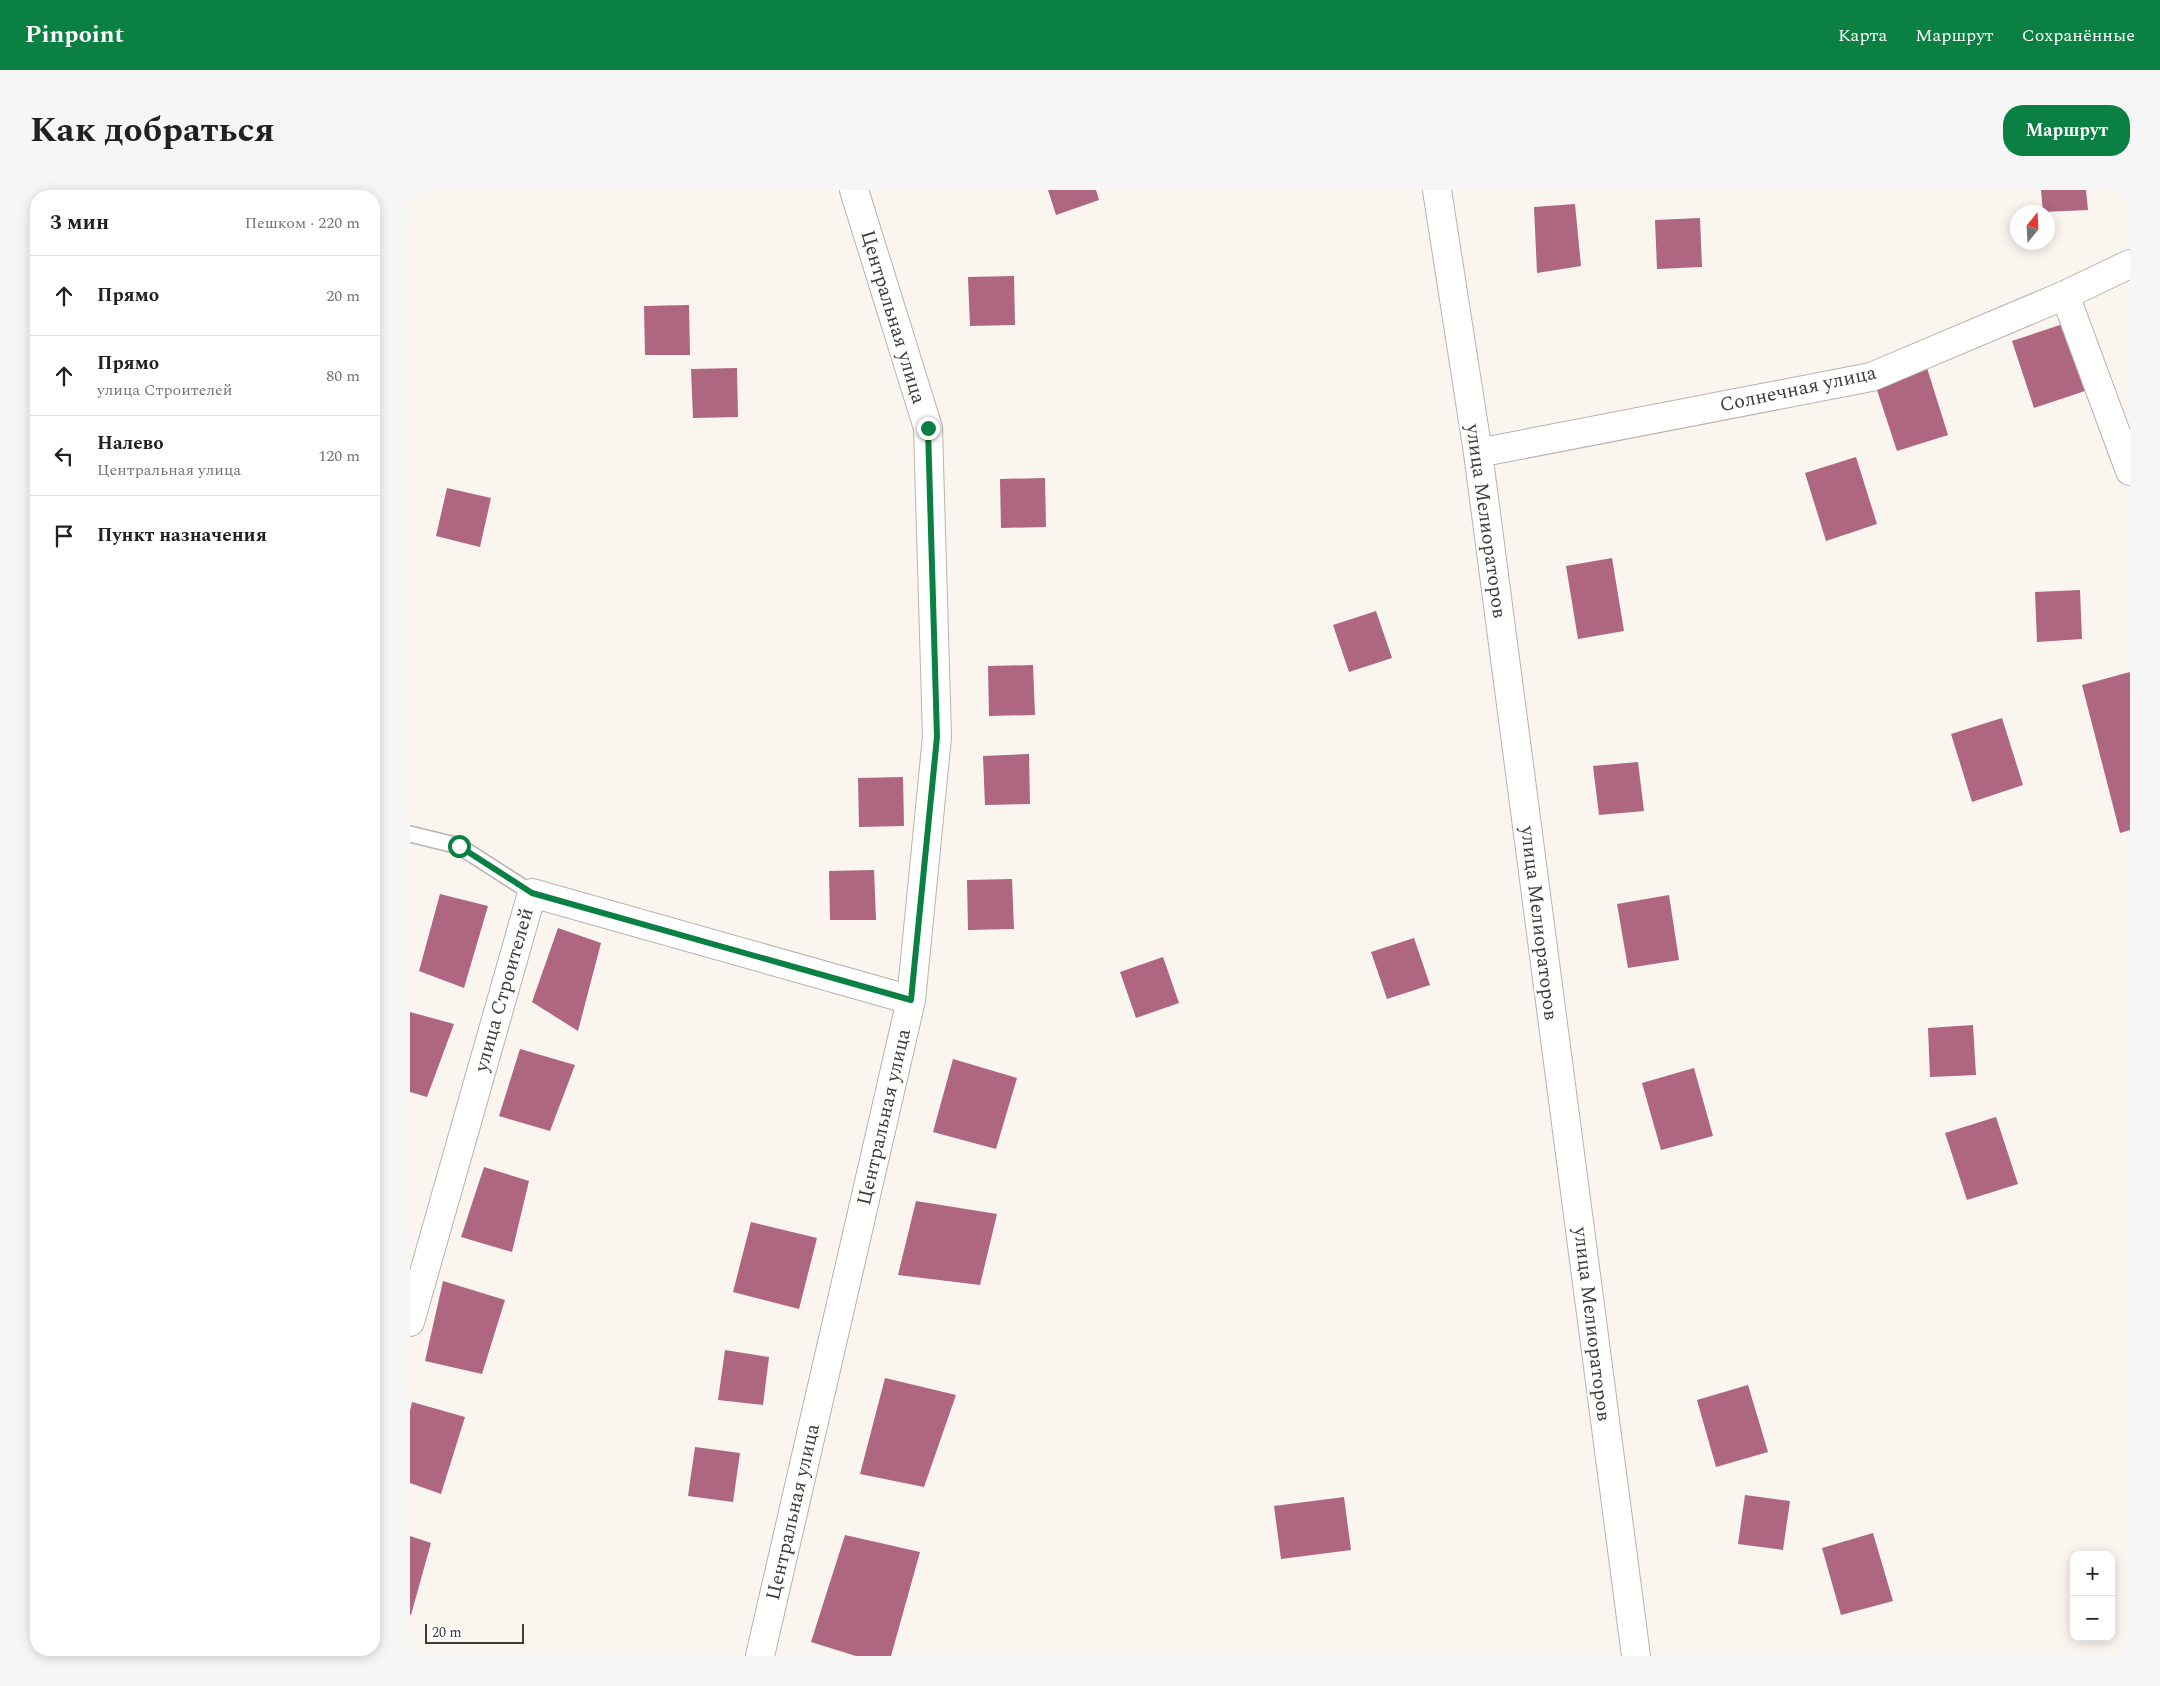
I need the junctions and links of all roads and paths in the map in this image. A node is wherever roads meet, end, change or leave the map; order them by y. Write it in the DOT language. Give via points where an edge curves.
graph roads {
  1 [pos="854,190"];
  2 [pos="1437,190"];
  3 [pos="2130,264"];
  4 [pos="2065,295"];
  5 [pos="1478,453"];
  6 [pos="2130,471"];
  7 [pos="410,834"];
  8 [pos="532,893"];
  9 [pos="911,1000"];
  10 [pos="410,1322"];
  11 [pos="760,1656"];
  12 [pos="1636,1656"];
  1 -- 9 [label="street, Центральная улица" via="928,428 937,737"];
  2 -- 5 [label="street, улица Мелиораторов"];
  3 -- 4 [label="street, Солнечная улица"];
  4 -- 5 [label="street, Солнечная улица" via="1871,377"];
  4 -- 6 [label="street"];
  5 -- 12 [label="street, улица Мелиораторов"];
  7 -- 8 [label="lane" via="459,846"];
  8 -- 9 [label="street, улица Строителей"];
  8 -- 10 [label="street, улица Строителей"];
  9 -- 11 [label="street, Центральная улица"];
}
